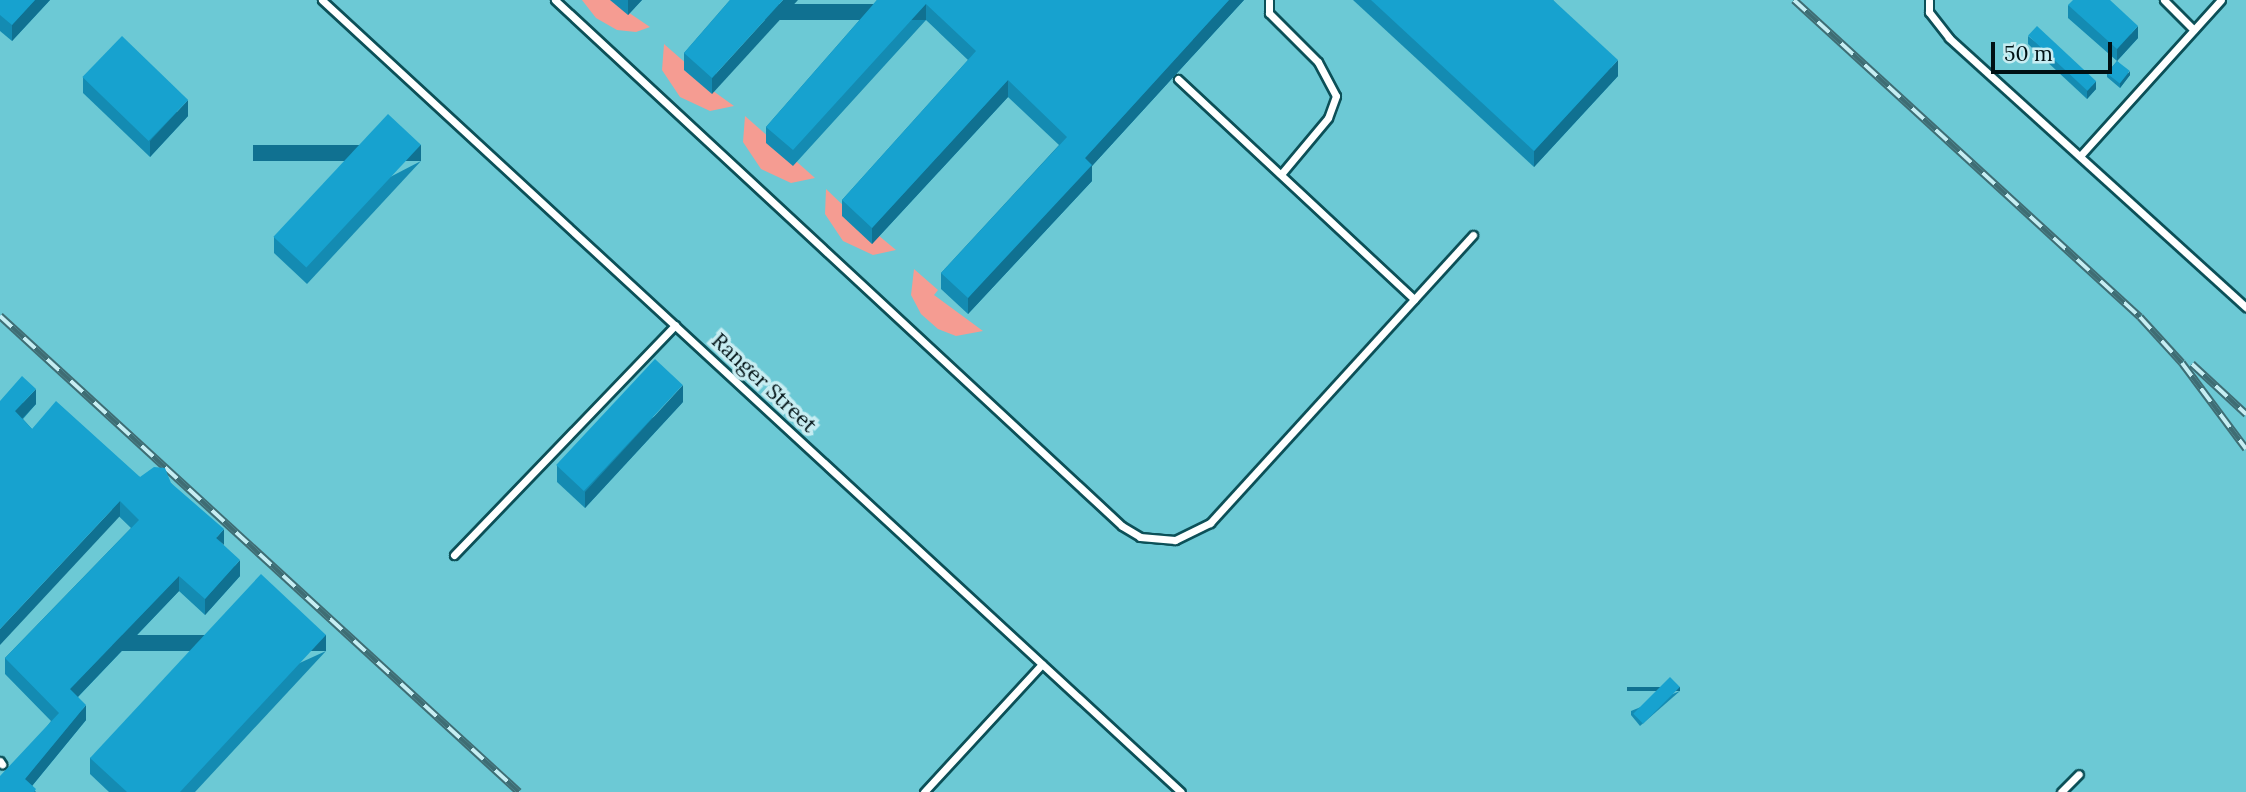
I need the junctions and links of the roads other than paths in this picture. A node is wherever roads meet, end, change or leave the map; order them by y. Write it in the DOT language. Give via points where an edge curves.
graph roads {
  1 [pos="322,0"];
  2 [pos="555,0"];
  3 [pos="1269,0"];
  4 [pos="1929,0"];
  5 [pos="2164,0"];
  6 [pos="2221,0"];
  7 [pos="2194,30"];
  8 [pos="1178,79"];
  9 [pos="2080,156"];
  10 [pos="1282,173"];
  11 [pos="1473,235"];
  12 [pos="1414,299"];
  13 [pos="2246,307"];
  14 [pos="675,325"];
  15 [pos="454,555"];
  16 [pos="1042,664"];
  17 [pos="2078,774"];
  18 [pos="924,792"];
  19 [pos="1181,792"];
  20 [pos="2061,792"];
  1 -- 14 [label="lane, Ranger Street"];
  2 -- 12 [label="lane" via="1122,526 1140,537 1175,540 1210,523"];
  3 -- 10 [label="lane" via="1269,13 1318,62 1336,96 1328,118"];
  4 -- 9 [label="lane" via="1929,12 1949,38"];
  5 -- 7 [label="lane"];
  6 -- 7 [label="lane"];
  7 -- 9 [label="lane"];
  8 -- 10 [label="lane"];
  9 -- 13 [label="lane"];
  10 -- 12 [label="lane"];
  11 -- 12 [label="lane"];
  14 -- 15 [label="lane"];
  14 -- 16 [label="lane, Ranger Street"];
  16 -- 18 [label="lane"];
  16 -- 19 [label="lane, Ranger Street"];
  17 -- 20 [label="lane"];
}
